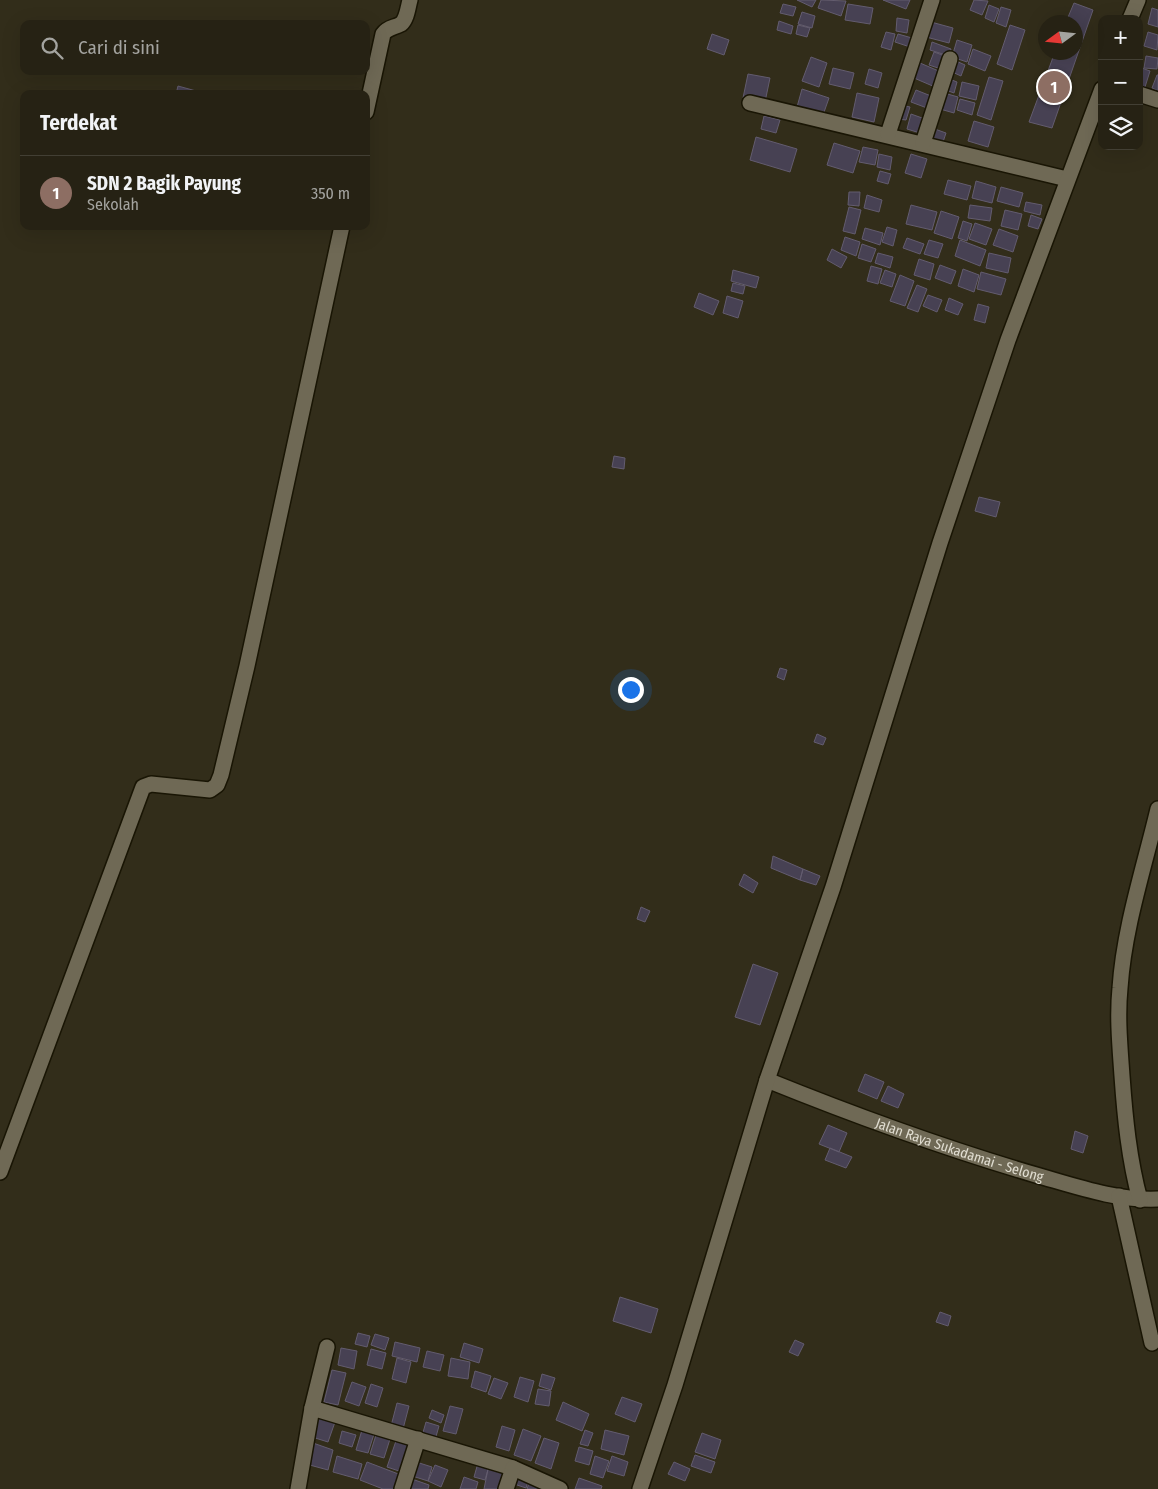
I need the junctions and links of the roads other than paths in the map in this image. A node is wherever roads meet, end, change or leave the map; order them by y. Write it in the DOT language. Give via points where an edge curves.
graph roads {
  1 [pos="410,0"];
  2 [pos="932,0"];
  3 [pos="1138,0"];
  4 [pos="1132,15"];
  5 [pos="950,59"];
  6 [pos="370,94"];
  7 [pos="1143,95"];
  8 [pos="1098,100"];
  9 [pos="1158,100"];
  10 [pos="750,103"];
  11 [pos="888,134"];
  12 [pos="924,143"];
  13 [pos="1068,179"];
  14 [pos="341,230"];
  15 [pos="1158,809"];
  16 [pos="768,1080"];
  17 [pos="0,1172"];
  18 [pos="1118,1196"];
  19 [pos="1140,1200"];
  20 [pos="1158,1200"];
  21 [pos="1152,1343"];
  22 [pos="327,1347"];
  23 [pos="312,1408"];
  24 [pos="418,1439"];
  25 [pos="513,1468"];
  26 [pos="298,1489"];
  27 [pos="402,1489"];
  28 [pos="506,1489"];
  29 [pos="560,1489"];
  30 [pos="640,1489"];
  1 -- 6 [label="street" via="404,20 383,34"];
  2 -- 11 [label="street"];
  3 -- 4 [label="street"];
  5 -- 12 [label="street"];
  7 -- 9 [label="street"];
  8 -- 13 [label="street"];
  10 -- 11 [label="street"];
  11 -- 12 [label="street"];
  12 -- 13 [label="street"];
  13 -- 16 [label="street" via="1008,340 940,543 833,887"];
  14 -- 17 [label="street" via="221,775 217,785 210,790 151,784 143,787"];
  15 -- 19 [label="street" via="1127,941 1120,988 1126,1130"];
  16 -- 18 [label="street, Jalan Raya Sukadamai - Selong" via="934,1144"];
  16 -- 30 [label="street"];
  18 -- 19 [label="street, Jalan Raya Sukadamai - Selong"];
  18 -- 21 [label="street"];
  19 -- 20 [label="street, Jalan Raya Sukadamai - Selong"];
  22 -- 23 [label="street"];
  23 -- 24 [label="street"];
  23 -- 26 [label="street"];
  24 -- 25 [label="street"];
  24 -- 27 [label="street"];
  25 -- 28 [label="street"];
  25 -- 29 [label="street"];
}
